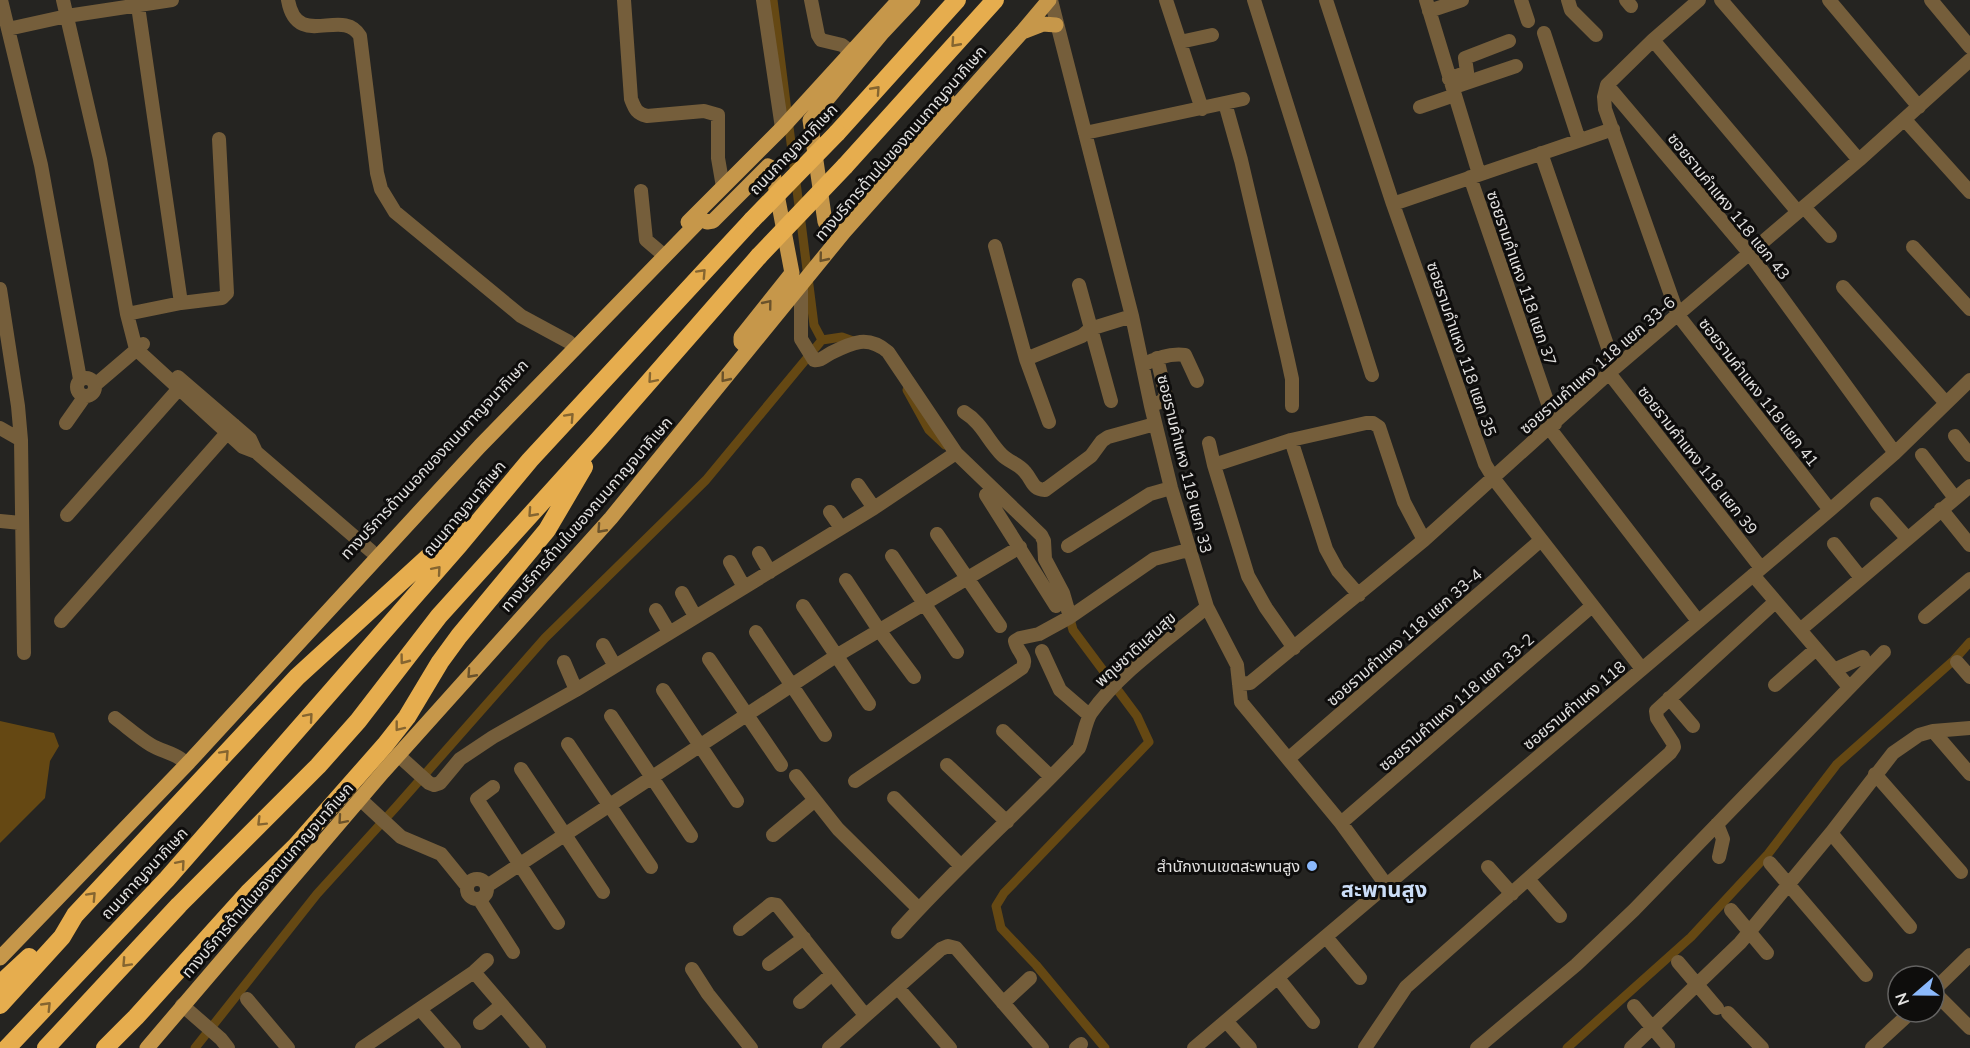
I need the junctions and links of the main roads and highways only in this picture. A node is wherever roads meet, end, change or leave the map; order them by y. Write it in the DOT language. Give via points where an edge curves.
graph roads {
  1 [pos="898,0"];
  2 [pos="913,0"];
  3 [pos="957,0"];
  4 [pos="995,0"];
  5 [pos="1049,0"];
  6 [pos="1056,25"];
  7 [pos="883,32"];
  8 [pos="1022,32"];
  9 [pos="805,107"];
  10 [pos="783,131"];
  11 [pos="702,219"];
  12 [pos="748,350"];
  13 [pos="599,439"];
  14 [pos="530,460"];
  15 [pos="75,915"];
  16 [pos="0,947"];
  17 [pos="0,958"];
  18 [pos="0,984"];
  19 [pos="0,1005"];
  20 [pos="136,1017"];
  21 [pos="7,1048"];
  22 [pos="46,1048"];
  23 [pos="105,1048"];
  24 [pos="114,1048"];
  25 [pos="147,1048"];
  1 -- 9 [label="main road, ทางบริการด้านนอกของถนนกาญจนาภิเษก"];
  2 -- 7 [label="main road"];
  14 -- 3 [label="highway, ถนนกาญจนาภิเษก, one-way, bridge"];
  4 -- 13 [label="highway, one-way, bridge" via="759,256"];
  5 -- 7 [label="main road" via="1024,16 836,222 828,224 810,120"];
  5 -- 8 [label="main road, ทางบริการด้านในของถนนกาญจนาภิเษก"];
  6 -- 8 [label="main road" via="1043,24"];
  7 -- 9 [label="main road"];
  8 -- 12 [label="main road, ทางบริการด้านในของถนนกาญจนาภิเษก, one-way" via="844,232"];
  9 -- 10 [label="main road, ทางบริการด้านนอกของถนนกาญจนาภิเษก"];
  10 -- 11 [label="main road"];
  10 -- 16 [label="main road, ทางบริการด้านนอกของถนนกาญจนาภิเษก" via="569,342 181,759"];
  12 -- 11 [label="main road, one-way" via="741,337 792,273 771,168 768,166 714,221"];
  11 -- 17 [label="main road" via="480,446 189,762"];
  12 -- 25 [label="main road, ทางบริการด้านในของถนนกาญจนาภิเษก, one-way" via="610,518 398,755 364,804"];
  13 -- 20 [label="highway, one-way" via="547,530 459,636 385,745"];
  13 -- 22 [label="highway, one-way" via="439,616 318,766 179,905"];
  15 -- 14 [label="highway, one-way" via="297,677"];
  21 -- 14 [label="highway, ถนนกาญจนาภิเษก, one-way" via="167,879"];
  15 -- 18 [label="highway"];
  15 -- 19 [label="highway" via="62,937"];
  20 -- 23 [label="highway"];
  20 -- 24 [label="highway"];
}
